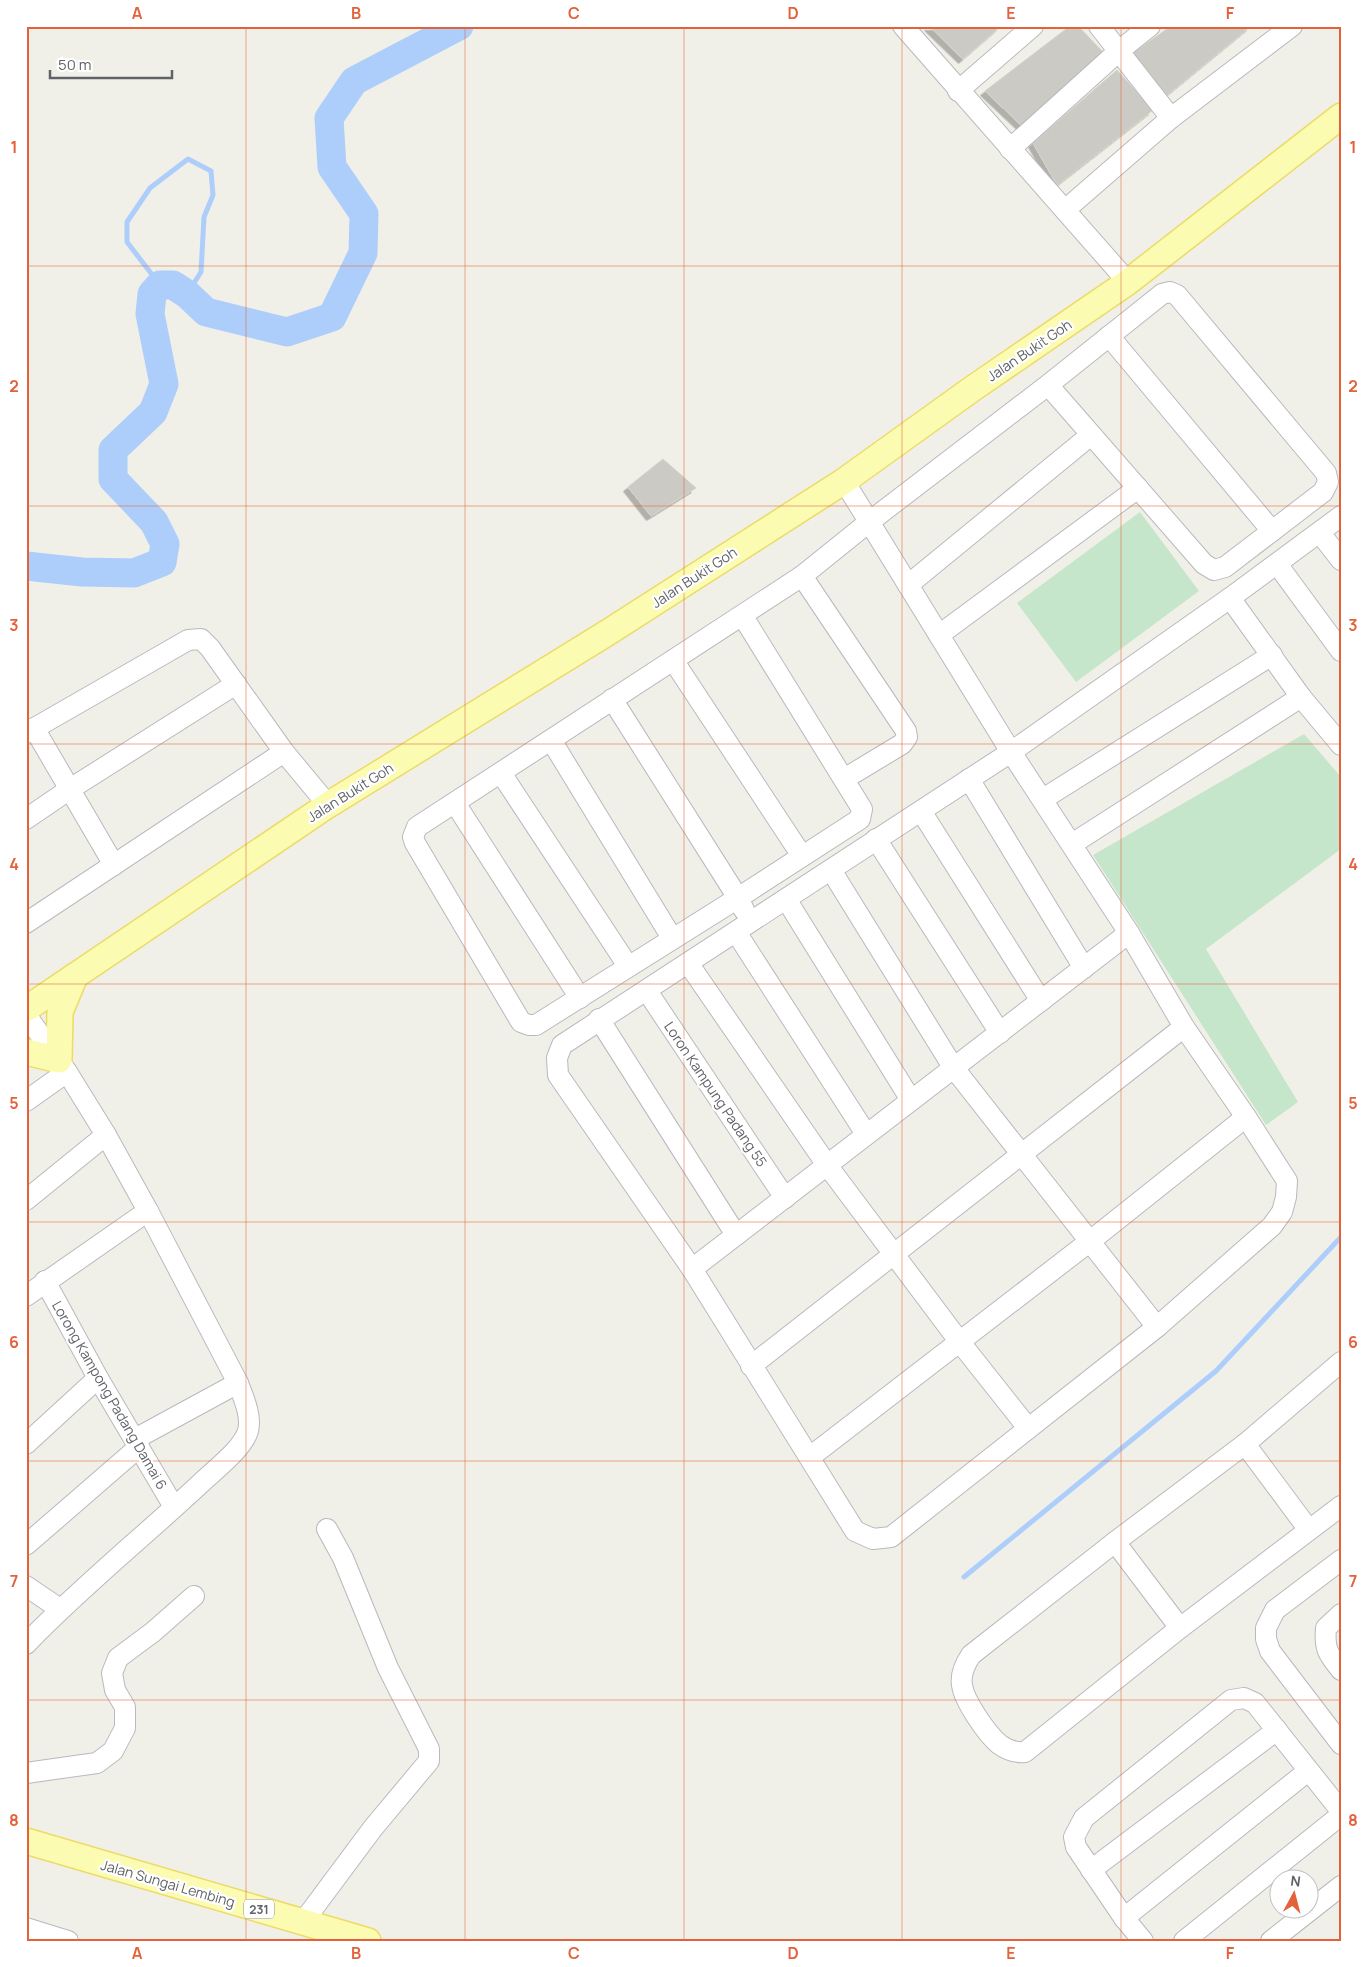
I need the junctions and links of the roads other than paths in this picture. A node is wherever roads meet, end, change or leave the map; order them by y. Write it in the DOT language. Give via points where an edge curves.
graph roads {
  1 [pos="1033,26"];
  2 [pos="1100,26"];
  3 [pos="1150,26"];
  4 [pos="1292,26"];
  5 [pos="910,29"];
  6 [pos="1120,50"];
  7 [pos="958,91"];
  8 [pos="1341,116"];
  9 [pos="1171,118"];
  10 [pos="1010,149"];
  11 [pos="1064,210"];
  12 [pos="1128,282"];
  13 [pos="1109,336"];
  14 [pos="1048,386"];
  15 [pos="1092,436"];
  16 [pos="844,481"];
  17 [pos="1138,488"];
  18 [pos="1341,516"];
  19 [pos="869,522"];
  20 [pos="1272,531"];
  21 [pos="1320,533"];
  22 [pos="1341,560"];
  23 [pos="1277,564"];
  24 [pos="802,576"];
  25 [pos="908,584"];
  26 [pos="1230,598"];
  27 [pos="742,615"];
  28 [pos="940,636"];
  29 [pos="1341,651"];
  30 [pos="1272,654"];
  31 [pos="673,660"];
  32 [pos="236,684"];
  33 [pos="1302,696"];
  34 [pos="612,699"];
  35 [pos="30,731"];
  36 [pos="551,740"];
  37 [pos="1341,745"];
  38 [pos="284,752"];
  39 [pos="1011,752"];
  40 [pos="501,773"];
  41 [pos="969,778"];
  42 [pos="844,779"];
  43 [pos="70,789"];
  44 [pos="1043,798"];
  45 [pos="455,802"];
  46 [pos="328,805"];
  47 [pos="921,811"];
  48 [pos="26,819"];
  49 [pos="876,839"];
  50 [pos="1072,844"];
  51 [pos="802,856"];
  52 [pos="114,865"];
  53 [pos="830,870"];
  54 [pos="738,898"];
  55 [pos="786,899"];
  56 [pos="26,923"];
  57 [pos="744,928"];
  58 [pos="1129,933"];
  59 [pos="672,938"];
  60 [pos="688,963"];
  61 [pos="628,966"];
  62 [pos="1084,968"];
  63 [pos="75,976"];
  64 [pos="647,991"];
  65 [pos="580,998"];
  66 [pos="1041,1001"];
  67 [pos="26,1009"];
  68 [pos="26,1015"];
  69 [pos="599,1019"];
  70 [pos="1184,1027"];
  71 [pos="1000,1032"];
  72 [pos="26,1052"];
  73 [pos="63,1066"];
  74 [pos="953,1067"];
  75 [pos="911,1100"];
  76 [pos="26,1101"];
  77 [pos="1246,1117"];
  78 [pos="866,1134"];
  79 [pos="106,1136"];
  80 [pos="1022,1155"];
  81 [pos="828,1165"];
  82 [pos="784,1198"];
  83 [pos="26,1200"];
  84 [pos="148,1211"];
  85 [pos="736,1235"];
  86 [pos="1089,1242"];
  87 [pos="892,1254"];
  88 [pos="692,1269"];
  89 [pos="45,1281"];
  90 [pos="26,1296"];
  91 [pos="1157,1327"];
  92 [pos="959,1341"];
  93 [pos="1341,1362"];
  94 [pos="751,1366"];
  95 [pos="98,1378"];
  96 [pos="238,1383"];
  97 [pos="1028,1428"];
  98 [pos="137,1443"];
  99 [pos="26,1444"];
  100 [pos="1245,1444"];
  101 [pos="810,1457"];
  102 [pos="1341,1506"];
  103 [pos="174,1508"];
  104 [pos="327,1529"];
  105 [pos="1309,1530"];
  106 [pos="1115,1542"];
  107 [pos="26,1545"];
  108 [pos="1341,1560"];
  109 [pos="26,1586"];
  110 [pos="194,1596"];
  111 [pos="60,1609"];
  112 [pos="1341,1614"];
  113 [pos="1180,1628"];
  114 [pos="26,1644"];
  115 [pos="1341,1670"];
  116 [pos="1277,1730"];
  117 [pos="1341,1744"];
  118 [pos="1308,1771"];
  119 [pos="26,1773"];
  120 [pos="1341,1811"];
  121 [pos="1341,1815"];
  122 [pos="26,1841"];
  123 [pos="1091,1870"];
  124 [pos="1341,1886"];
  125 [pos="1124,1918"];
  126 [pos="303,1922"];
  127 [pos="26,1928"];
  128 [pos="68,1941"];
  129 [pos="368,1941"];
  130 [pos="1143,1941"];
  131 [pos="1184,1941"];
  132 [pos="1271,1941"];
  1 -- 7 [label="street"];
  2 -- 6 [label="street"];
  3 -- 6 [label="street"];
  4 -- 9 [label="street"];
  5 -- 7 [label="street"];
  6 -- 9 [label="street"];
  6 -- 10 [label="street"];
  7 -- 10 [label="street"];
  8 -- 12 [label="main road, Jalan Bukit Goh"];
  9 -- 11 [label="street"];
  10 -- 11 [label="street"];
  11 -- 12 [label="street"];
  12 -- 16 [label="main road, Jalan Bukit Goh"];
  13 -- 14 [label="street"];
  13 -- 20 [label="street"];
  13 -- 20 [label="street" via="1162,294 1170,292 1177,295 1326,473 1328,482 1323,492"];
  14 -- 15 [label="street"];
  14 -- 19 [label="street"];
  15 -- 17 [label="street"];
  15 -- 25 [label="street"];
  16 -- 19 [label="street"];
  16 -- 46 [label="main road, Jalan Bukit Goh" via="607,633"];
  17 -- 20 [label="street" via="1204,564 1214,570 1225,567"];
  17 -- 28 [label="street"];
  18 -- 21 [label="street"];
  19 -- 24 [label="street"];
  19 -- 25 [label="street"];
  21 -- 22 [label="street"];
  21 -- 23 [label="street"];
  23 -- 26 [label="street"];
  23 -- 29 [label="street"];
  24 -- 27 [label="street"];
  24 -- 42 [label="street" via="906,730 907,737 902,744"];
  25 -- 28 [label="street"];
  26 -- 30 [label="street"];
  26 -- 39 [label="street"];
  27 -- 31 [label="street"];
  27 -- 42 [label="street"];
  28 -- 39 [label="street"];
  30 -- 33 [label="street"];
  30 -- 44 [label="street"];
  31 -- 34 [label="street"];
  31 -- 51 [label="street"];
  32 -- 35 [label="street" via="201,639 188,640"];
  32 -- 38 [label="street"];
  32 -- 43 [label="street"];
  33 -- 37 [label="street"];
  33 -- 50 [label="street"];
  34 -- 36 [label="street"];
  34 -- 54 [label="street"];
  35 -- 43 [label="street"];
  36 -- 40 [label="street"];
  36 -- 59 [label="street"];
  38 -- 46 [label="street"];
  38 -- 52 [label="street"];
  39 -- 41 [label="street"];
  39 -- 44 [label="street"];
  40 -- 45 [label="street"];
  40 -- 61 [label="street"];
  41 -- 47 [label="street"];
  41 -- 62 [label="street"];
  42 -- 51 [label="street" via="862,809 860,819"];
  43 -- 48 [label="street"];
  43 -- 52 [label="street"];
  44 -- 50 [label="street"];
  45 -- 65 [label="street"];
  45 -- 65 [label="street" via="416,827 413,837 522,1022 536,1025"];
  46 -- 63 [label="main road, Jalan Bukit Goh"];
  47 -- 49 [label="street"];
  47 -- 66 [label="street"];
  49 -- 53 [label="street"];
  49 -- 71 [label="street"];
  50 -- 58 [label="street"];
  51 -- 54 [label="street"];
  52 -- 56 [label="street"];
  53 -- 55 [label="street"];
  53 -- 74 [label="street"];
  54 -- 57 [label="street"];
  54 -- 59 [label="street"];
  55 -- 57 [label="street"];
  55 -- 75 [label="street"];
  57 -- 60 [label="street"];
  57 -- 78 [label="street"];
  58 -- 62 [label="street"];
  58 -- 70 [label="street"];
  59 -- 61 [label="street"];
  60 -- 64 [label="street"];
  60 -- 81 [label="street"];
  61 -- 65 [label="street"];
  62 -- 66 [label="street"];
  63 -- 67 [label="main road, Jalan Bukit Goh"];
  63 -- 73 [label="main road" via="60,1012"];
  64 -- 69 [label="street"];
  64 -- 82 [label="street, Loron Kampung Padang 55"];
  66 -- 71 [label="street"];
  68 -- 73 [label="street"];
  69 -- 85 [label="street"];
  69 -- 88 [label="street" via="562,1045 557,1058 558,1074"];
  70 -- 77 [label="street"];
  70 -- 80 [label="street"];
  71 -- 74 [label="street"];
  72 -- 73 [label="main road"];
  73 -- 76 [label="street"];
  73 -- 79 [label="street"];
  74 -- 75 [label="street"];
  74 -- 80 [label="street"];
  75 -- 78 [label="street"];
  77 -- 86 [label="street"];
  77 -- 91 [label="street" via="1287,1181 1282,1212 1272,1226"];
  78 -- 81 [label="street"];
  79 -- 83 [label="street"];
  79 -- 84 [label="street"];
  80 -- 86 [label="street"];
  80 -- 87 [label="street"];
  81 -- 82 [label="street"];
  81 -- 87 [label="street"];
  82 -- 85 [label="street"];
  84 -- 89 [label="street"];
  84 -- 96 [label="street"];
  85 -- 88 [label="street"];
  86 -- 91 [label="street"];
  86 -- 92 [label="street"];
  87 -- 92 [label="street"];
  87 -- 94 [label="street"];
  88 -- 94 [label="street"];
  89 -- 90 [label="street"];
  89 -- 95 [label="street, Lorong Kampong Padang Damai 6"];
  91 -- 97 [label="street"];
  92 -- 97 [label="street"];
  92 -- 101 [label="street"];
  93 -- 100 [label="street"];
  94 -- 101 [label="street"];
  95 -- 98 [label="street, Lorong Kampong Padang Damai 6"];
  95 -- 99 [label="street"];
  96 -- 98 [label="street"];
  96 -- 103 [label="street" via="248,1413 248,1430 238,1448"];
  97 -- 101 [label="street" via="891,1537 873,1539 855,1531"];
  98 -- 103 [label="street, Lorong Kampong Padang Damai 6"];
  98 -- 107 [label="street"];
  100 -- 105 [label="street"];
  100 -- 106 [label="street"];
  102 -- 105 [label="street"];
  103 -- 111 [label="street"];
  104 -- 126 [label="street" via="343,1558 388,1668 430,1756"];
  105 -- 113 [label="street"];
  106 -- 113 [label="street"];
  106 -- 113 [label="street" via="965,1663 962,1686 972,1709 987,1730 1010,1751 1025,1752"];
  108 -- 117 [label="street" via="1275,1610 1266,1628 1270,1651"];
  109 -- 111 [label="street"];
  110 -- 119 [label="street" via="118,1658 112,1673 115,1690 125,1707 125,1728 113,1751 97,1763"];
  111 -- 114 [label="street"];
  112 -- 115 [label="street" via="1326,1628 1325,1638 1328,1653"];
  116 -- 118 [label="street"];
  116 -- 123 [label="street"];
  116 -- 123 [label="street" via="1255,1703 1244,1698 1231,1700 1084,1818 1074,1837 1076,1847"];
  118 -- 120 [label="street"];
  118 -- 125 [label="street"];
  121 -- 131 [label="street"];
  122 -- 126 [label="main road, Jalan Sungai Lembing / 231"];
  123 -- 125 [label="street"];
  124 -- 132 [label="street"];
  125 -- 130 [label="street"];
  126 -- 129 [label="main road, Jalan Sungai Lembing / 231"];
  127 -- 128 [label="street"];
}
